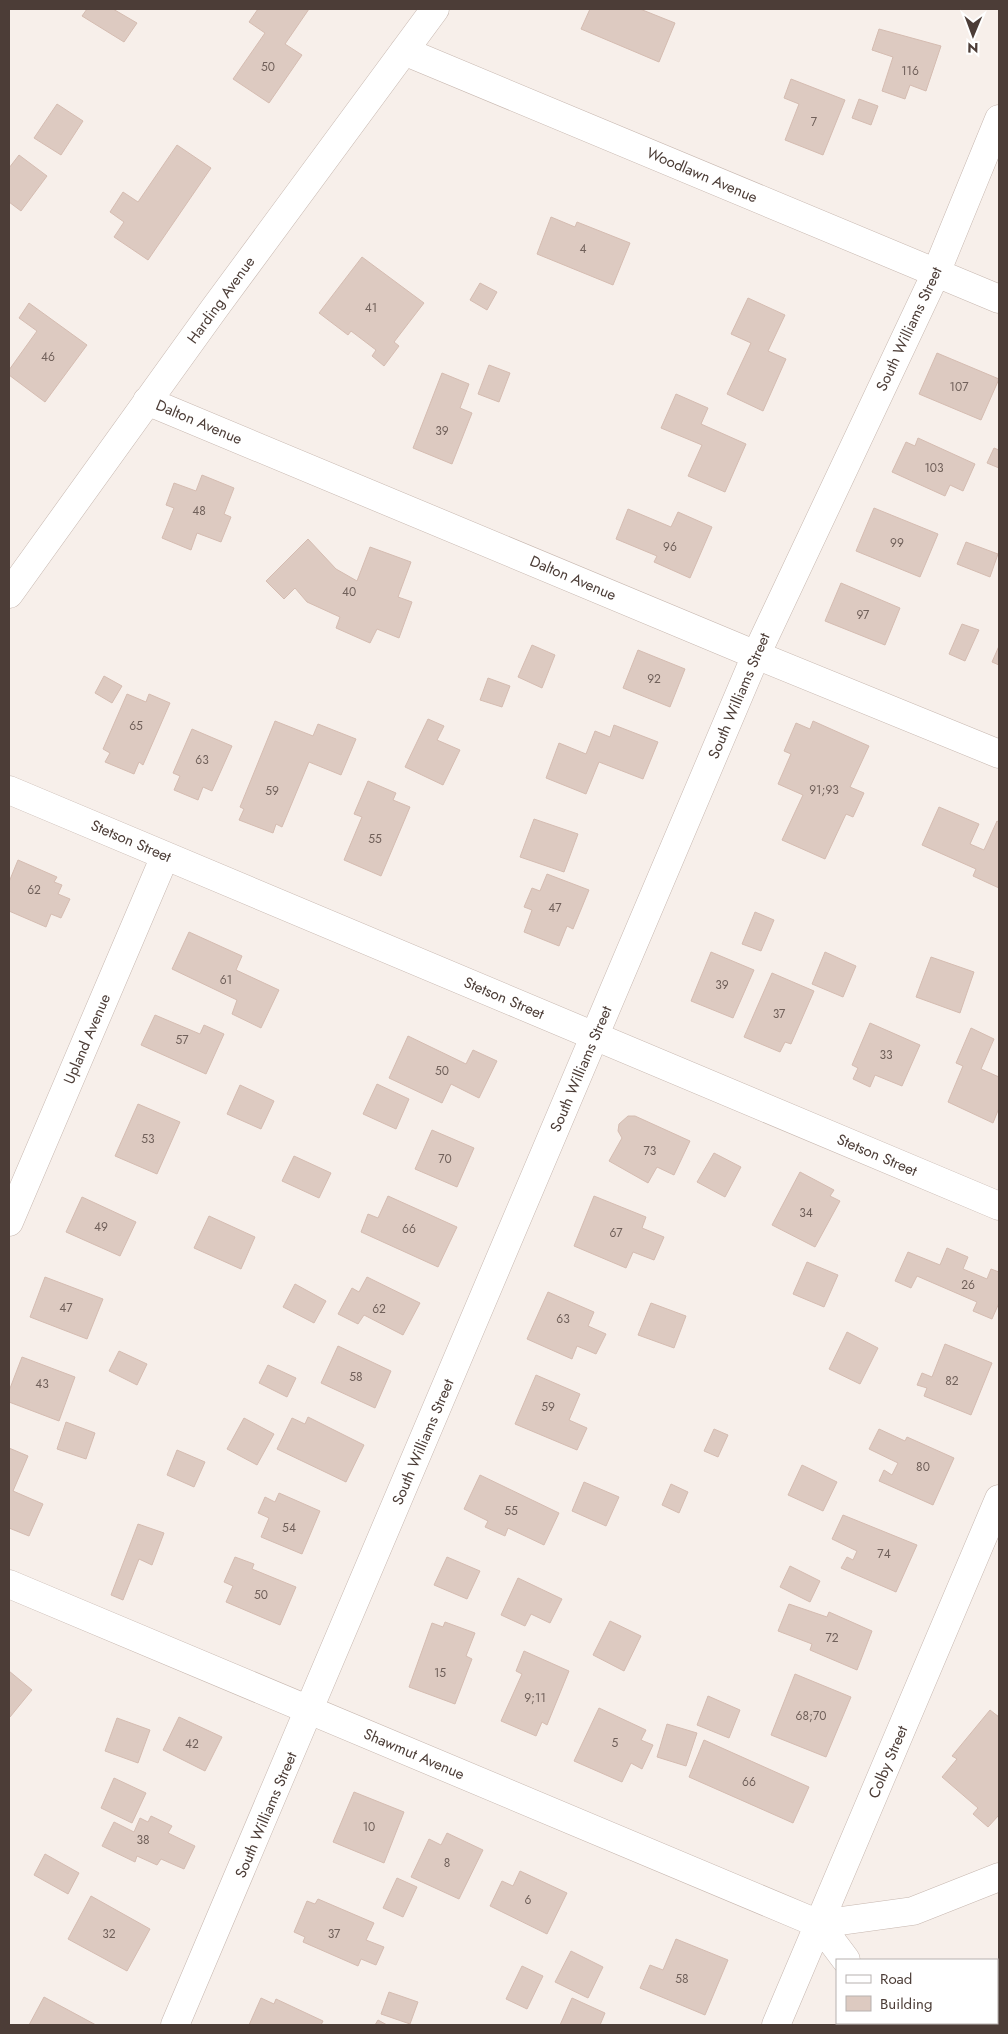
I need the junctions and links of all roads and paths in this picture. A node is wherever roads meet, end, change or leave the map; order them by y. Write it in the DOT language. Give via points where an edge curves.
graph roads {
  1 [pos="435,9"];
  2 [pos="404,51"];
  3 [pos="999,119"];
  4 [pos="936,273"];
  5 [pos="999,299"];
  6 [pos="147,401"];
  7 [pos="9,594"];
  8 [pos="756,655"];
  9 [pos="999,754"];
  10 [pos="9,790"];
  11 [pos="165,856"];
  12 [pos="595,1036"];
  13 [pos="999,1206"];
  14 [pos="9,1222"];
  15 [pos="999,1500"];
  16 [pos="9,1584"];
  17 [pos="310,1710"];
  18 [pos="999,1877"];
  19 [pos="819,1924"];
  20 [pos="845,1959"];
  21 [pos="176,2025"];
  22 [pos="776,2025"];
  1 -- 2 [label="street, Harding Avenue"];
  2 -- 4 [label="street, Woodlawn Avenue"];
  2 -- 6 [label="street, Harding Avenue"];
  3 -- 4 [label="street, South Williams Street"];
  4 -- 5 [label="street, Woodlawn Avenue"];
  4 -- 8 [label="street, South Williams Street"];
  6 -- 7 [label="street, Harding Avenue"];
  6 -- 8 [label="street, Dalton Avenue"];
  8 -- 9 [label="street, Dalton Avenue"];
  8 -- 12 [label="street, South Williams Street"];
  10 -- 11 [label="street, Stetson Street"];
  11 -- 12 [label="street, Stetson Street"];
  11 -- 14 [label="street, Upland Avenue"];
  12 -- 13 [label="street, Stetson Street"];
  12 -- 17 [label="street, South Williams Street"];
  15 -- 19 [label="street, Colby Street"];
  16 -- 17 [label="street, Shawmut Avenue"];
  17 -- 19 [label="street, Shawmut Avenue"];
  17 -- 21 [label="street, South Williams Street"];
  18 -- 19 [label="street" via="913,1911"];
  19 -- 20 [label="street"];
  19 -- 22 [label="street, Colby Street"];
}
